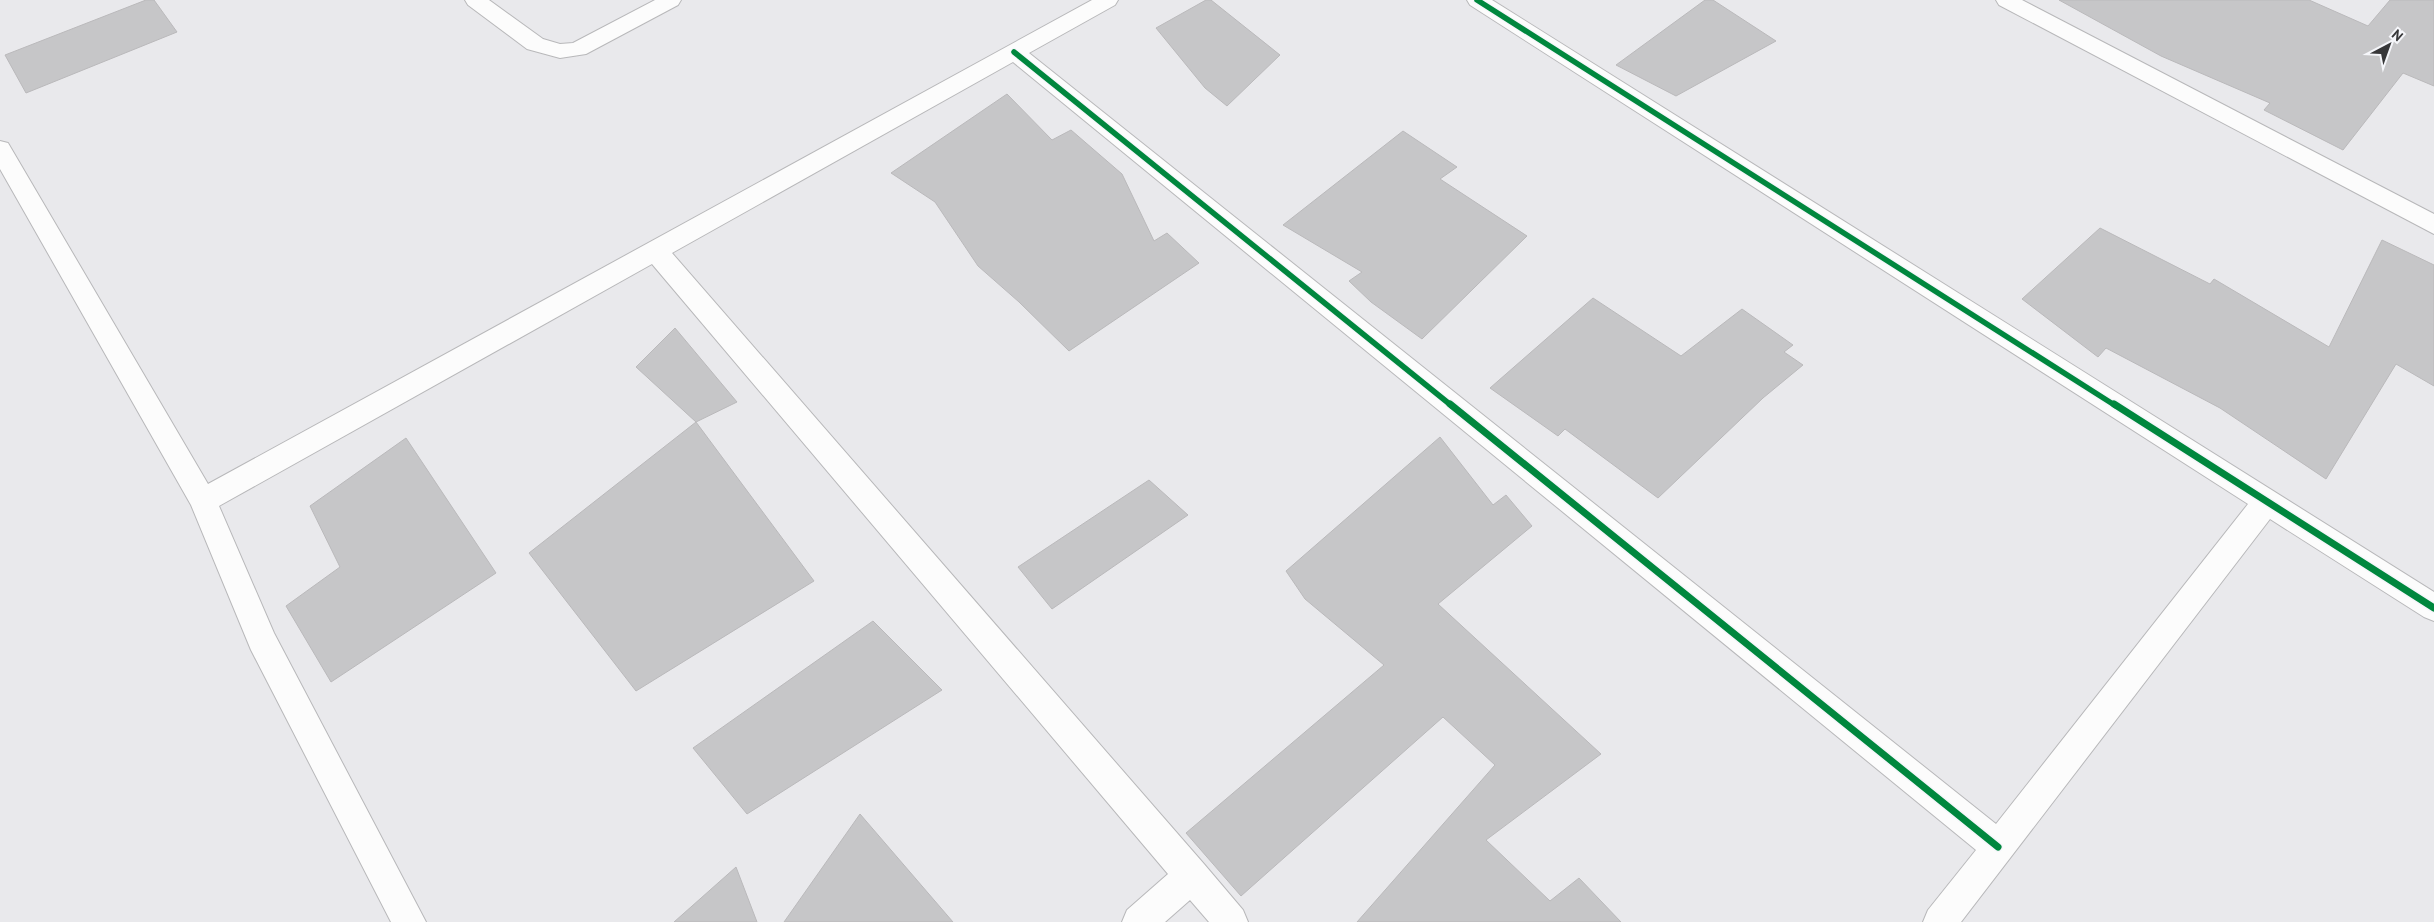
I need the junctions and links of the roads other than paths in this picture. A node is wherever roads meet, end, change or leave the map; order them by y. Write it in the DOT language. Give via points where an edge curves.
graph roads {
  1 [pos="475,0"];
  2 [pos="671,0"];
  3 [pos="1108,0"];
  4 [pos="1477,0"];
  5 [pos="2006,0"];
  6 [pos="1014,52"];
  7 [pos="0,149"];
  8 [pos="2434,225"];
  9 [pos="656,250"];
  10 [pos="203,501"];
  11 [pos="2267,501"];
  12 [pos="2434,608"];
  13 [pos="1998,847"];
  14 [pos="1192,876"];
  15 [pos="409,922"];
  16 [pos="1139,922"];
  17 [pos="1232,922"];
  18 [pos="1940,922"];
  1 -- 2 [label="street" via="535,44 560,51 578,49"];
  3 -- 6 [label="street"];
  4 -- 11 [label="street"];
  5 -- 8 [label="street"];
  6 -- 9 [label="street"];
  6 -- 13 [label="street"];
  7 -- 10 [label="street"];
  9 -- 10 [label="street"];
  9 -- 14 [label="street"];
  10 -- 15 [label="street" via="262,640"];
  11 -- 12 [label="street"];
  11 -- 13 [label="street"];
  13 -- 18 [label="street"];
  14 -- 16 [label="street"];
  14 -- 17 [label="street"];
}
